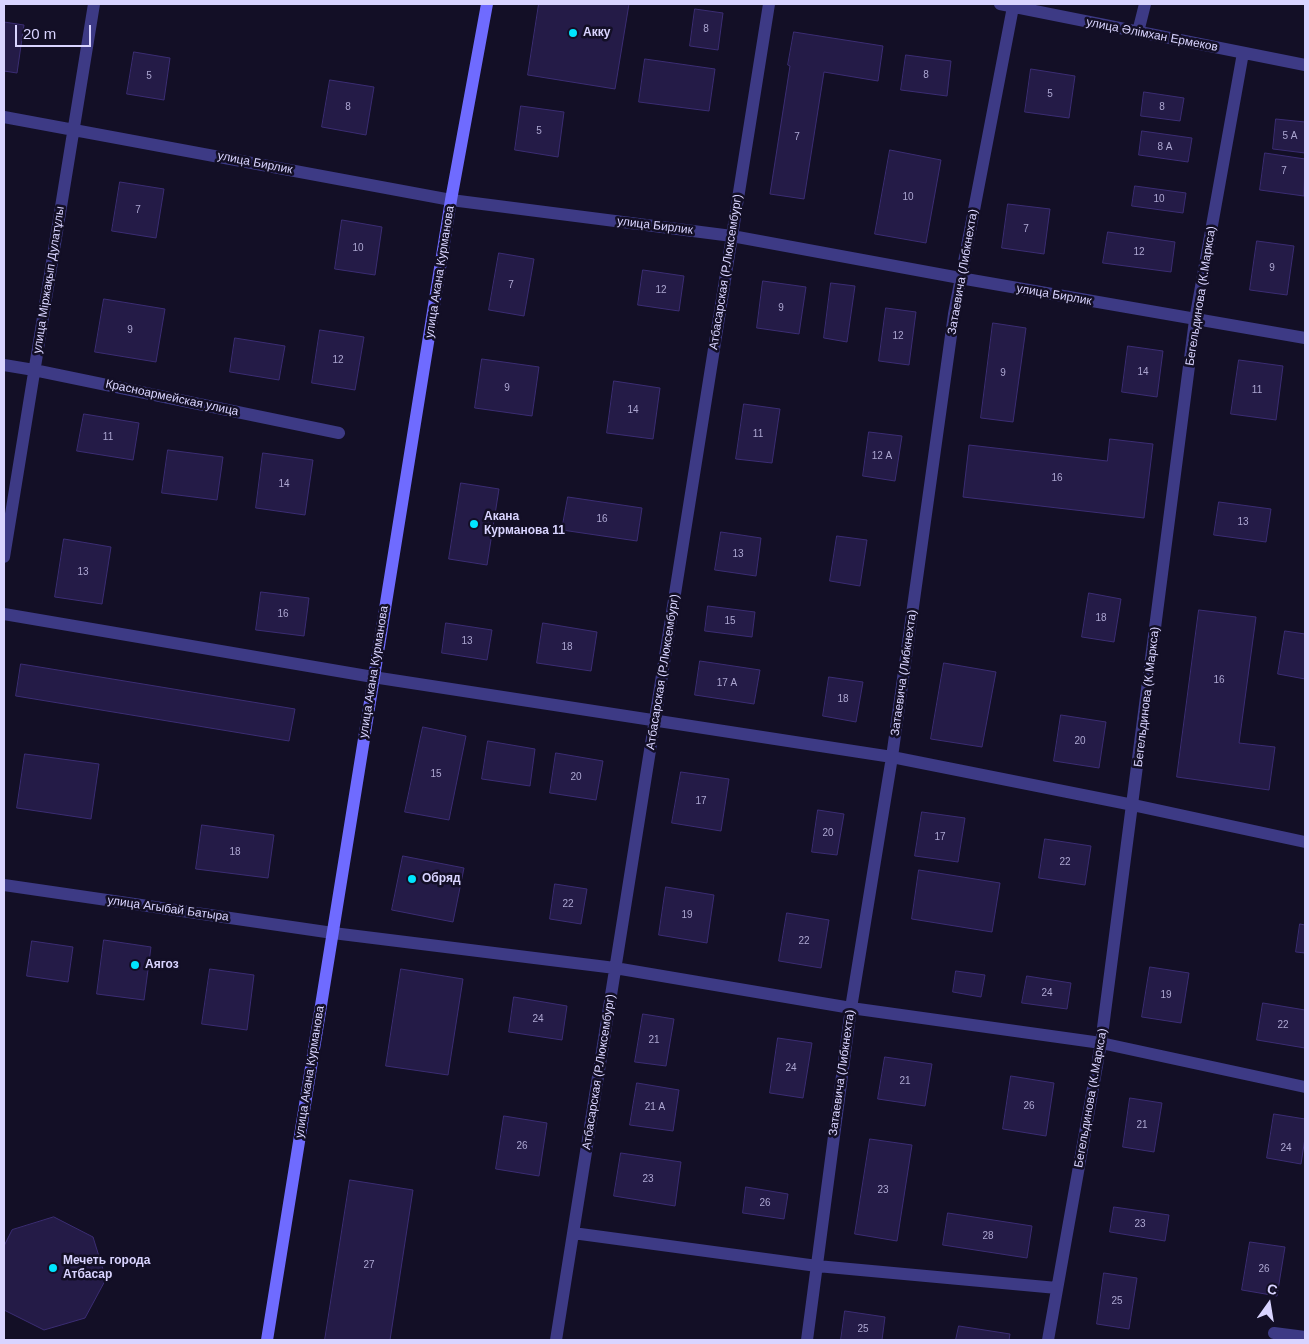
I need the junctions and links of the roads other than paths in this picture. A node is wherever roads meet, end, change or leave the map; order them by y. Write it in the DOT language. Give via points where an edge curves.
graph roads {
  1 [pos="94,4"];
  2 [pos="486,4"];
  3 [pos="769,4"];
  4 [pos="1000,4"];
  5 [pos="1145,4"];
  6 [pos="1013,7"];
  7 [pos="1138,32"];
  8 [pos="1242,53"];
  9 [pos="1305,65"];
  10 [pos="4,117"];
  11 [pos="74,129"];
  12 [pos="451,200"];
  13 [pos="732,236"];
  14 [pos="960,278"];
  15 [pos="1195,320"];
  16 [pos="1305,338"];
  17 [pos="4,365"];
  18 [pos="34,370"];
  19 [pos="339,433"];
  20 [pos="4,557"];
  21 [pos="4,614"];
  22 [pos="373,677"];
  23 [pos="655,722"];
  24 [pos="892,758"];
  25 [pos="1133,805"];
  26 [pos="1305,842"];
  27 [pos="4,885"];
  28 [pos="333,934"];
  29 [pos="616,968"];
  30 [pos="851,1008"];
  31 [pos="1101,1043"];
  32 [pos="1305,1087"];
  33 [pos="573,1233"];
  34 [pos="817,1266"];
  35 [pos="1057,1288"];
  36 [pos="1274,1333"];
  37 [pos="1305,1337"];
  38 [pos="266,1340"];
  39 [pos="556,1340"];
  40 [pos="806,1340"];
  41 [pos="1048,1340"];
  1 -- 11 [label="street, улица Міржақып Дулатұлы"];
  2 -- 12 [label="main road, улица Акана Курманова"];
  3 -- 13 [label="street, Атбасарская (Р.Люксембург)"];
  4 -- 6 [label="street, улица Әлімхан Ермеков"];
  5 -- 7 [label="street"];
  6 -- 7 [label="street, улица Әлімхан Ермеков"];
  6 -- 14 [label="street, Затаевича (Либкнехта)"];
  7 -- 8 [label="street, улица Әлімхан Ермеков"];
  8 -- 9 [label="street, улица Әлімхан Ермеков"];
  8 -- 15 [label="street, Бегельдинова (К.Маркса)"];
  10 -- 11 [label="street, улица Бирлик"];
  11 -- 12 [label="street, улица Бирлик"];
  11 -- 18 [label="street, улица Міржақып Дулатұлы"];
  12 -- 13 [label="street, улица Бирлик"];
  12 -- 22 [label="main road, улица Акана Курманова"];
  13 -- 14 [label="street, улица Бирлик"];
  13 -- 23 [label="street, Атбасарская (Р.Люксембург)"];
  14 -- 15 [label="street, улица Бирлик"];
  14 -- 24 [label="street, Затаевича (Либкнехта)"];
  15 -- 16 [label="street, улица Бирлик"];
  15 -- 25 [label="street, Бегельдинова (К.Маркса)"];
  17 -- 18 [label="street, Красноармейская улица"];
  18 -- 19 [label="street, Красноармейская улица"];
  18 -- 20 [label="street, улица Міржақып Дулатұлы"];
  21 -- 22 [label="street"];
  22 -- 23 [label="street"];
  22 -- 28 [label="main road, улица Акана Курманова"];
  23 -- 24 [label="street"];
  23 -- 29 [label="street, Атбасарская (Р.Люксембург)"];
  24 -- 25 [label="street"];
  24 -- 30 [label="street, Затаевича (Либкнехта)"];
  25 -- 26 [label="street"];
  25 -- 31 [label="street, Бегельдинова (К.Маркса)"];
  27 -- 28 [label="street, улица Агыбай Батыра"];
  28 -- 29 [label="street, улица Агыбай Батыра"];
  28 -- 38 [label="main road, улица Акана Курманова"];
  29 -- 30 [label="street, улица Агыбай Батыра"];
  29 -- 33 [label="street, Атбасарская (Р.Люксембург)"];
  30 -- 31 [label="street, улица Агыбай Батыра"];
  30 -- 34 [label="street, Затаевича (Либкнехта)"];
  31 -- 32 [label="street, улица Агыбай Батыра"];
  31 -- 35 [label="street, Бегельдинова (К.Маркса)"];
  33 -- 34 [label="street"];
  33 -- 39 [label="street, Атбасарская (Р.Люксембург)"];
  34 -- 35 [label="street"];
  34 -- 40 [label="street, Затаевича (Либкнехта)"];
  35 -- 41 [label="street, Бегельдинова (К.Маркса)"];
  36 -- 37 [label="street"];
}
